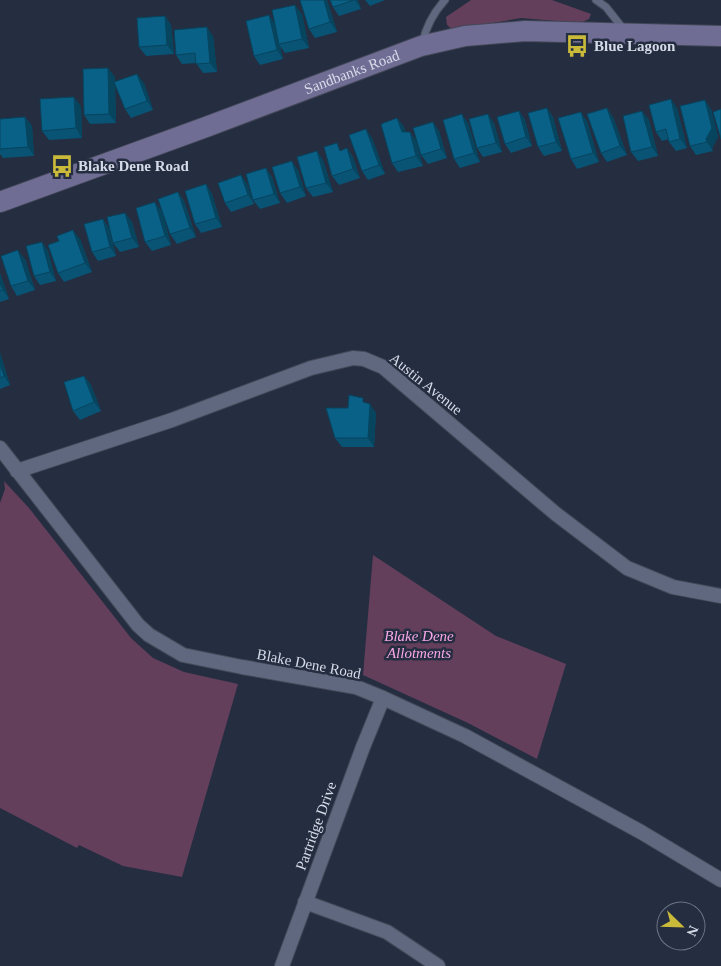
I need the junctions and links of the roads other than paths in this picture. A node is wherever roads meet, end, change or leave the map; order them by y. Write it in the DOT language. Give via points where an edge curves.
graph roads {
  1 [pos="445,0"];
  2 [pos="596,0"];
  3 [pos="634,34"];
  4 [pos="721,36"];
  5 [pos="421,46"];
  6 [pos="0,202"];
  7 [pos="0,448"];
  8 [pos="18,471"];
  9 [pos="721,596"];
  10 [pos="383,698"];
  11 [pos="721,880"];
  12 [pos="305,902"];
  13 [pos="282,966"];
  14 [pos="438,966"];
  1 -- 5 [label="lane" via="425,30"];
  2 -- 3 [label="lane" via="621,26"];
  3 -- 4 [label="main road, Sandbanks Road"];
  3 -- 5 [label="main road, Sandbanks Road" via="525,31 465,36"];
  5 -- 6 [label="main road, Sandbanks Road"];
  7 -- 8 [label="street, Blake Dene Road"];
  8 -- 9 [label="street, Austin Avenue" via="172,420 311,368 353,358 364,359 383,367 556,514 627,568 674,587"];
  8 -- 10 [label="street, Blake Dene Road" via="149,635 182,654 356,687"];
  10 -- 11 [label="street, Blake Dene Road" via="465,736 641,832"];
  10 -- 12 [label="street, Partridge Drive"];
  12 -- 13 [label="street, Partridge Drive"];
  12 -- 14 [label="street" via="387,932"];
}
